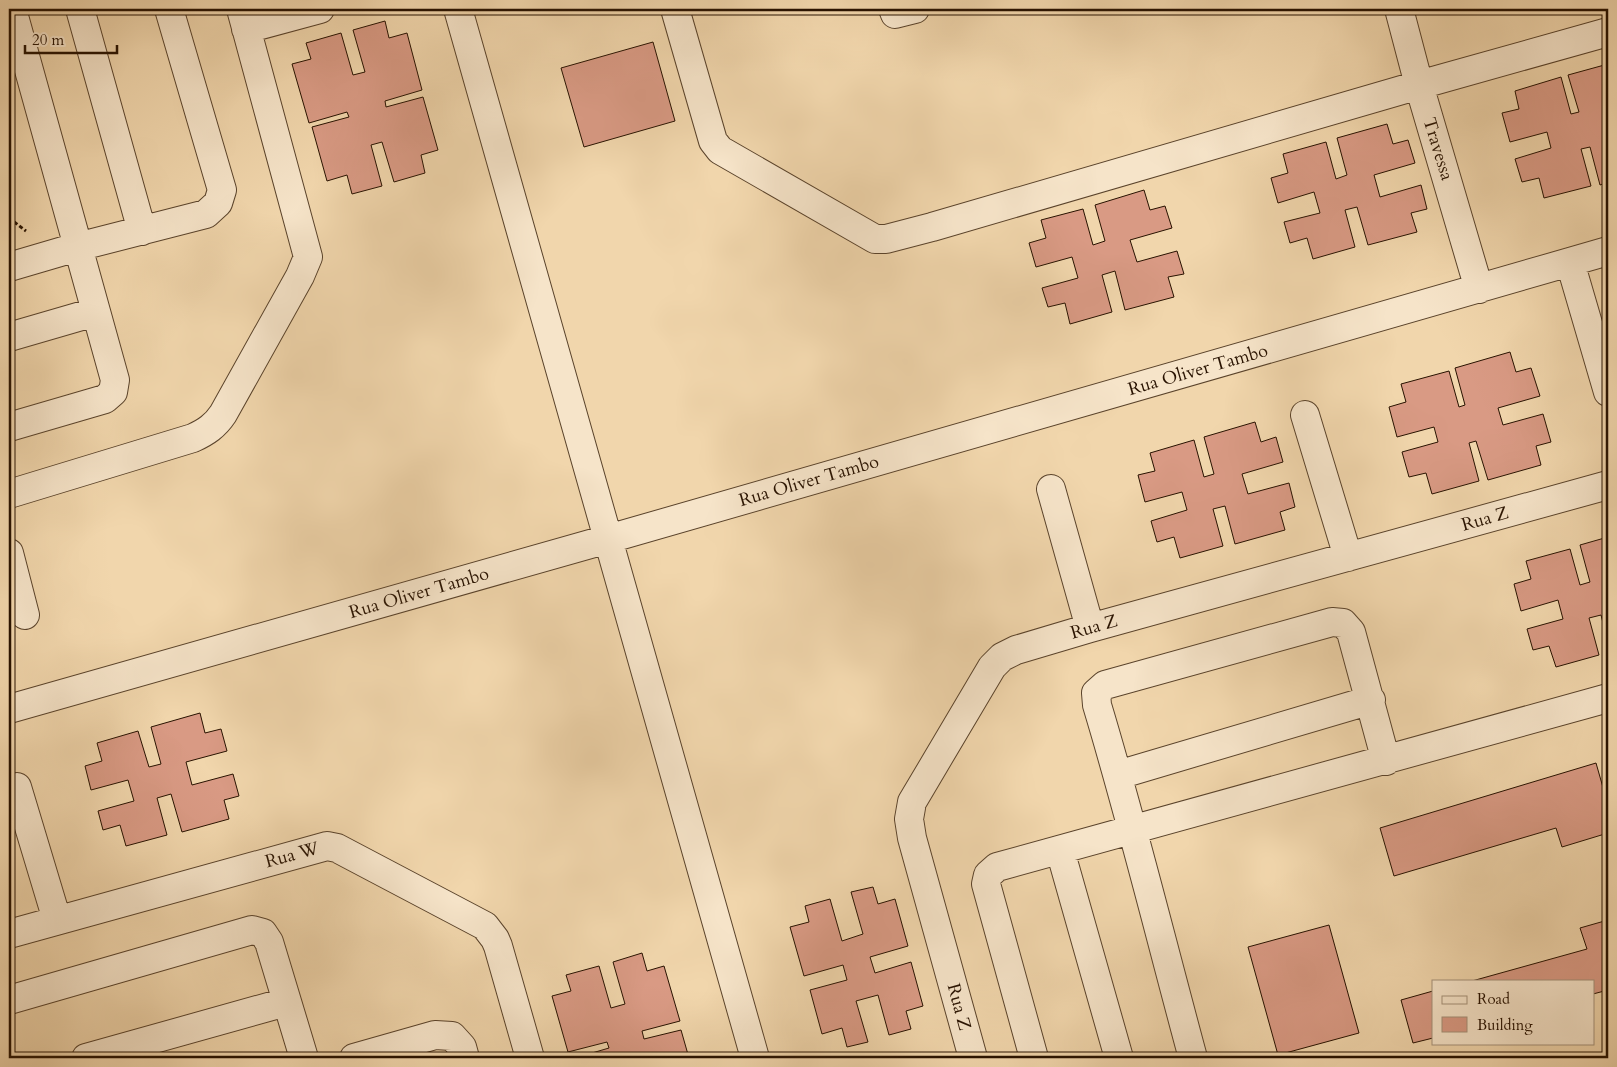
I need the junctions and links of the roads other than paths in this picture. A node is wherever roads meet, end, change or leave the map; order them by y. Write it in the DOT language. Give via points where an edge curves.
graph roads {
  1 [pos="12,9"];
  2 [pos="80,9"];
  3 [pos="169,9"];
  4 [pos="320,9"];
  5 [pos="458,9"];
  6 [pos="675,9"];
  7 [pos="893,9"];
  8 [pos="915,9"];
  9 [pos="1399,9"];
  10 [pos="243,19"];
  11 [pos="1608,32"];
  12 [pos="1419,85"];
  13 [pos="142,231"];
  14 [pos="77,247"];
  15 [pos="1608,251"];
  16 [pos="1570,262"];
  17 [pos="9,267"];
  18 [pos="1480,289"];
  19 [pos="95,312"];
  20 [pos="9,337"];
  21 [pos="1608,392"];
  22 [pos="1305,415"];
  23 [pos="9,427"];
  24 [pos="1608,485"];
  25 [pos="1051,489"];
  26 [pos="9,494"];
  27 [pos="608,539"];
  28 [pos="9,553"];
  29 [pos="1348,557"];
  30 [pos="25,616"];
  31 [pos="1090,628"];
  32 [pos="1608,698"];
  33 [pos="1370,700"];
  34 [pos="9,709"];
  35 [pos="1386,760"];
  36 [pos="1118,775"];
  37 [pos="17,786"];
  38 [pos="1131,830"];
  39 [pos="1060,850"];
  40 [pos="57,920"];
  41 [pos="9,934"];
  42 [pos="9,1000"];
  43 [pos="286,1002"];
  44 [pos="368,1056"];
  45 [pos="86,1058"];
  46 [pos="304,1058"];
  47 [pos="465,1058"];
  48 [pos="530,1058"];
  49 [pos="755,1058"];
  50 [pos="973,1058"];
  51 [pos="1034,1058"];
  52 [pos="1119,1058"];
  53 [pos="1192,1058"];
  1 -- 14 [label="street"];
  2 -- 13 [label="street"];
  3 -- 13 [label="street" via="222,190 218,203 206,214"];
  4 -- 10 [label="street"];
  5 -- 27 [label="street"];
  6 -- 12 [label="street" via="713,141 720,150 875,239 932,227"];
  7 -- 8 [label="street" via="894,14"];
  9 -- 12 [label="street, Travessa"];
  10 -- 26 [label="street" via="308,258 300,276 216,424 193,438"];
  11 -- 12 [label="street"];
  12 -- 18 [label="street, Travessa"];
  13 -- 14 [label="street"];
  14 -- 17 [label="street"];
  14 -- 19 [label="street"];
  15 -- 16 [label="street, Rua Oliver Tambo"];
  16 -- 18 [label="street, Rua Oliver Tambo"];
  16 -- 21 [label="street"];
  18 -- 27 [label="street, Rua Oliver Tambo"];
  19 -- 20 [label="street"];
  19 -- 23 [label="street" via="115,380 113,392 105,399"];
  22 -- 29 [label="street"];
  24 -- 29 [label="street, Rua Z"];
  25 -- 31 [label="street"];
  27 -- 34 [label="street, Rua Oliver Tambo"];
  27 -- 49 [label="street"];
  28 -- 30 [label="street"];
  29 -- 31 [label="street, Rua Z"];
  31 -- 50 [label="street, Rua Z" via="1002,657 992,667 912,802 909,819 912,838"];
  32 -- 35 [label="street"];
  33 -- 35 [label="street"];
  33 -- 36 [label="street"];
  33 -- 36 [label="street" via="1351,632 1343,623 1332,622 1105,685 1096,693 1097,704"];
  35 -- 38 [label="street"];
  36 -- 38 [label="street"];
  37 -- 40 [label="street"];
  38 -- 39 [label="street"];
  38 -- 53 [label="street"];
  39 -- 51 [label="street" via="997,867 988,875 986,884"];
  39 -- 52 [label="street"];
  40 -- 41 [label="street, Rua W"];
  40 -- 48 [label="street, Rua W" via="327,846 336,848 485,926 498,946"];
  42 -- 43 [label="street" via="252,930 263,933 269,942"];
  43 -- 45 [label="street"];
  43 -- 46 [label="street"];
  44 -- 47 [label="street" via="435,1035 452,1036 462,1047"];
}
